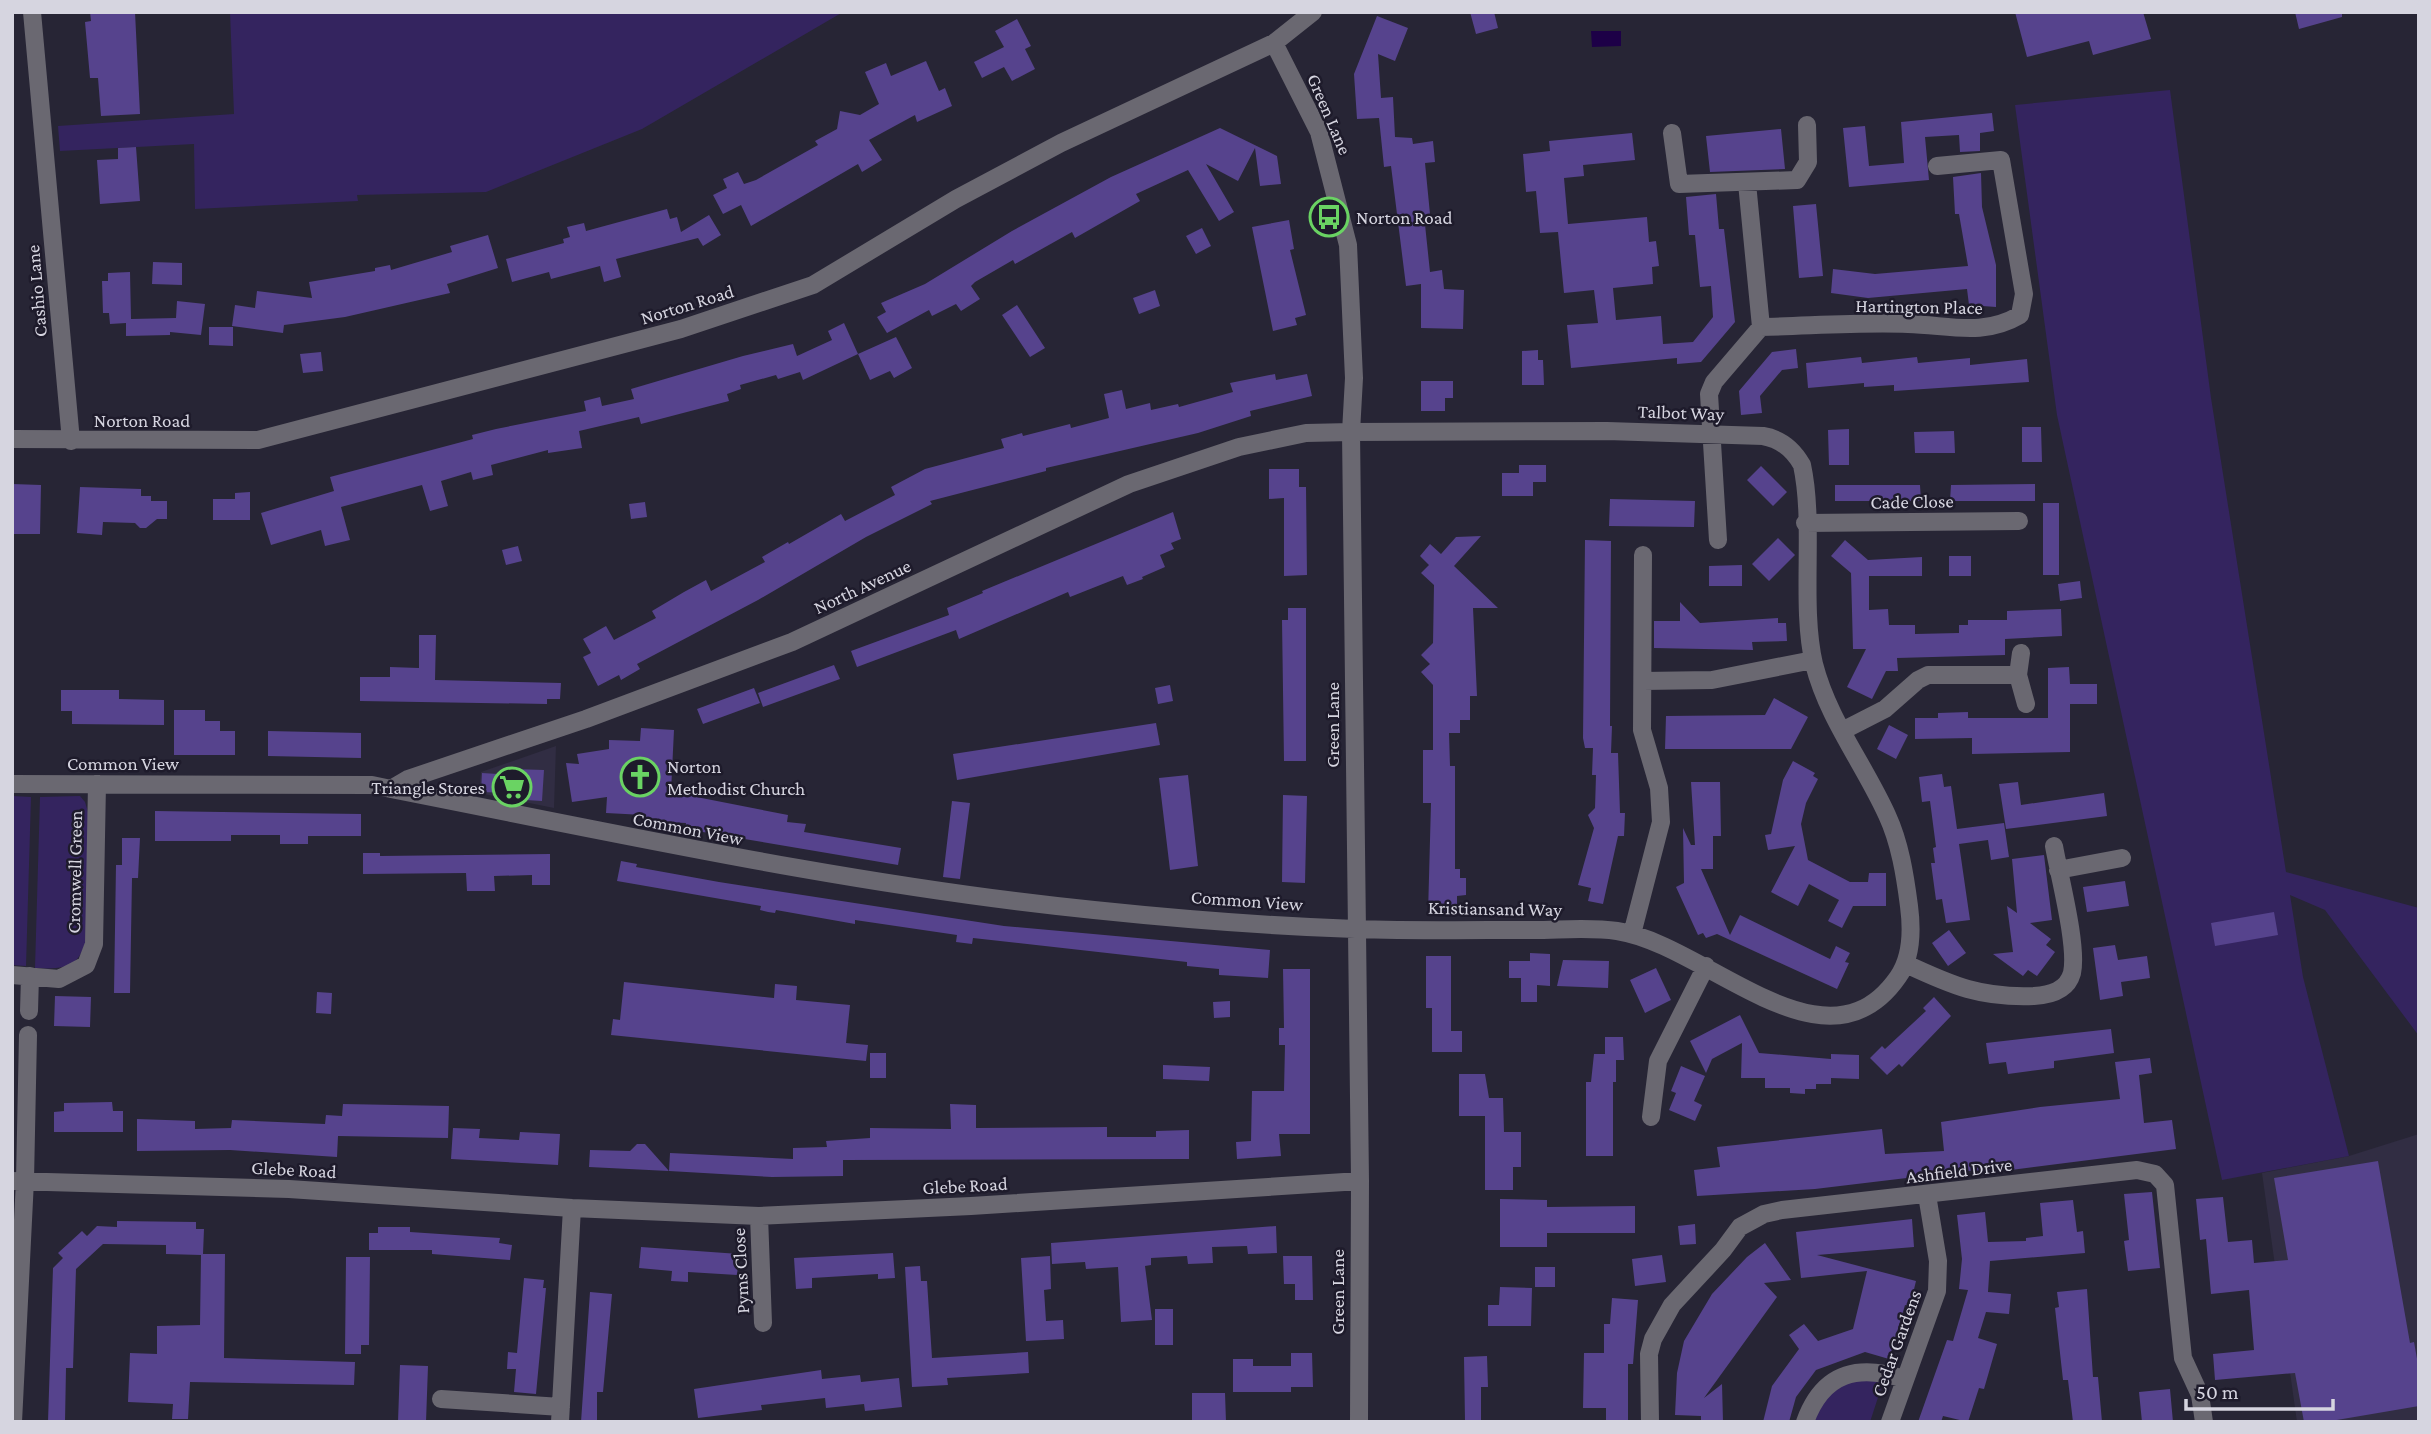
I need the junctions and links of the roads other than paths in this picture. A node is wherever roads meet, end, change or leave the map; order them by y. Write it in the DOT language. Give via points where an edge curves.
graph roads {
  1 [pos="32,12"];
  2 [pos="1312,12"];
  3 [pos="1274,43"];
  4 [pos="1807,125"];
  5 [pos="1672,133"];
  6 [pos="1937,166"];
  7 [pos="1747,183"];
  8 [pos="1761,327"];
  9 [pos="1351,432"];
  10 [pos="1710,434"];
  11 [pos="12,439"];
  12 [pos="71,441"];
  13 [pos="2018,521"];
  14 [pos="1805,523"];
  15 [pos="1718,540"];
  16 [pos="1643,555"];
  17 [pos="2021,653"];
  18 [pos="1813,660"];
  19 [pos="2018,675"];
  20 [pos="1643,681"];
  21 [pos="2026,704"];
  22 [pos="1842,731"];
  23 [pos="12,784"];
  24 [pos="97,784"];
  25 [pos="391,789"];
  26 [pos="2054,846"];
  27 [pos="2122,858"];
  28 [pos="2058,870"];
  29 [pos="1356,929"];
  30 [pos="1632,934"];
  31 [pos="1906,964"];
  32 [pos="1706,966"];
  33 [pos="21,976"];
  34 [pos="29,1011"];
  35 [pos="28,1035"];
  36 [pos="1651,1117"];
  37 [pos="19,1180"];
  38 [pos="1360,1181"];
  39 [pos="1927,1195"];
  40 [pos="572,1209"];
  41 [pos="759,1216"];
  42 [pos="763,1323"];
  43 [pos="1905,1379"];
  44 [pos="441,1399"];
  45 [pos="560,1415"];
  46 [pos="13,1422"];
  47 [pos="1359,1422"];
  48 [pos="1650,1422"];
  49 [pos="1805,1422"];
  50 [pos="1890,1422"];
  51 [pos="2204,1422"];
  1 -- 12 [label="street, Cashio Lane"];
  2 -- 3 [label="street, Norton Road"];
  3 -- 9 [label="street, Green Lane" via="1319,132 1348,245 1354,379"];
  3 -- 12 [label="street, Norton Road" via="1061,143 813,285 681,329 258,440"];
  4 -- 7 [label="street" via="1808,162 1797,180"];
  5 -- 7 [label="street" via="1679,184"];
  6 -- 8 [label="street, Hartington Place" via="2001,160 2024,294 2020,315 2004,325 1981,330 1908,324"];
  7 -- 8 [label="street"];
  8 -- 10 [label="street" via="1714,382 1709,394"];
  9 -- 10 [label="street, Talbot Way"];
  9 -- 25 [label="street, North Avenue" via="1306,433 1238,447 1129,484 792,642 408,779"];
  9 -- 29 [label="street, Green Lane"];
  10 -- 14 [label="street, Talbot Way" via="1774,438 1790,448 1802,465"];
  10 -- 15 [label="street"];
  11 -- 12 [label="street, Norton Road"];
  13 -- 14 [label="street, Cade Close"];
  14 -- 18 [label="street, Talbot Way"];
  16 -- 20 [label="street"];
  17 -- 19 [label="street"];
  18 -- 20 [label="street" via="1712,680"];
  18 -- 22 [label="street"];
  19 -- 21 [label="street"];
  19 -- 22 [label="street" via="1928,675 1885,709"];
  20 -- 30 [label="street" via="1643,730 1659,788 1661,822"];
  22 -- 31 [label="street" via="1896,839 1910,912"];
  23 -- 24 [label="street, Common View"];
  24 -- 25 [label="street, Common View" via="349,783"];
  24 -- 33 [label="street, Cromwell Green" via="94,944 86,965 59,979"];
  25 -- 29 [label="street, Common View" via="702,853 877,883 1095,910"];
  26 -- 28 [label="street"];
  27 -- 28 [label="street"];
  28 -- 31 [label="street" via="2073,953 2072,973 2065,987 2049,995 1998,997 1957,987"];
  29 -- 30 [label="street, Kristiansand Way" via="1614,930"];
  29 -- 38 [label="street, Green Lane"];
  30 -- 32 [label="street, Kristiansand Way"];
  31 -- 32 [label="street, Kristiansand Way" via="1875,1001 1860,1011 1830,1018 1801,1014"];
  32 -- 36 [label="street" via="1658,1061"];
  33 -- 34 [label="street"];
  35 -- 37 [label="street"];
  37 -- 40 [label="street, Glebe Road" via="289,1189"];
  37 -- 46 [label="street"];
  38 -- 41 [label="street, Glebe Road"];
  38 -- 47 [label="street, Green Lane"];
  39 -- 43 [label="street, Cedar Gardens" via="1938,1261 1937,1291"];
  39 -- 48 [label="street, Ashfield Drive" via="1782,1210 1740,1227 1672,1305 1653,1339"];
  39 -- 51 [label="street, Ashfield Drive" via="2137,1170 2161,1178 2167,1196 2183,1358 2200,1395"];
  40 -- 41 [label="street, Glebe Road"];
  40 -- 45 [label="street"];
  41 -- 42 [label="street, Pyms Close"];
  43 -- 49 [label="street" via="1874,1371 1843,1376 1818,1395"];
  43 -- 50 [label="street, Cedar Gardens"];
  44 -- 45 [label="street"];
}
